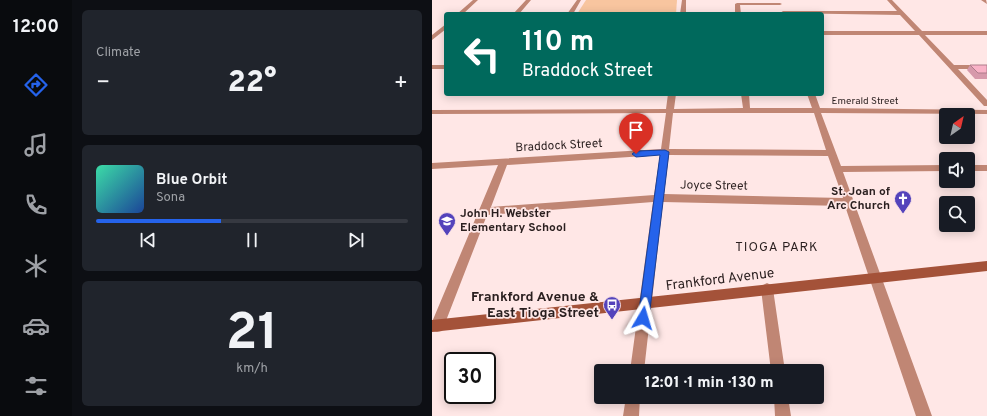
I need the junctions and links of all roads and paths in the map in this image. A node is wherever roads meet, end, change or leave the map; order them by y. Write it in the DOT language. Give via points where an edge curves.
graph roads {
  1 [pos="476,0"];
  2 [pos="529,0"];
  3 [pos="580,0"];
  4 [pos="684,0"];
  5 [pos="889,0"];
  6 [pos="983,0"];
  7 [pos="779,2"];
  8 [pos="987,3"];
  9 [pos="462,12"];
  10 [pos="518,12"];
  11 [pos="571,12"];
  12 [pos="682,12"];
  13 [pos="738,12"];
  14 [pos="782,12"];
  15 [pos="901,13"];
  16 [pos="824,14"];
  17 [pos="444,27"];
  18 [pos="435,33"];
  19 [pos="824,33"];
  20 [pos="920,33"];
  21 [pos="987,33"];
  22 [pos="432,38"];
  23 [pos="432,67"];
  24 [pos="444,67"];
  25 [pos="952,67"];
  26 [pos="987,67"];
  27 [pos="672,96"];
  28 [pos="745,96"];
  29 [pos="812,96"];
  30 [pos="987,104"];
  31 [pos="747,111"];
  32 [pos="817,111"];
  33 [pos="432,112"];
  34 [pos="670,112"];
  35 [pos="987,112"];
  36 [pos="665,152"];
  37 [pos="831,153"];
  38 [pos="504,161"];
  39 [pos="432,166"];
  40 [pos="939,168"];
  41 [pos="975,168"];
  42 [pos="987,168"];
  43 [pos="837,169"];
  44 [pos="659,198"];
  45 [pos="848,202"];
  46 [pos="483,211"];
  47 [pos="987,266"];
  48 [pos="875,277"];
  49 [pos="767,289"];
  50 [pos="645,304"];
  51 [pos="434,326"];
  52 [pos="638,364"];
  53 [pos="777,364"];
  54 [pos="632,404"];
  55 [pos="782,404"];
  56 [pos="631,416"];
  57 [pos="783,416"];
  58 [pos="924,416"];
  1 -- 9 [label="street"];
  2 -- 10 [label="street"];
  3 -- 11 [label="street"];
  4 -- 12 [label="street"];
  5 -- 15 [label="street"];
  6 -- 8 [label="street"];
  7 -- 13 [label="street" via="737,4"];
  7 -- 14 [label="street"];
  15 -- 16 [label="street"];
  15 -- 20 [label="street"];
  17 -- 18 [label="street"];
  18 -- 22 [label="street"];
  19 -- 20 [label="street"];
  20 -- 21 [label="street"];
  20 -- 25 [label="street"];
  23 -- 24 [label="street"];
  25 -- 26 [label="street"];
  25 -- 30 [label="street"];
  27 -- 34 [label="street"];
  28 -- 31 [label="street"];
  29 -- 32 [label="street"];
  31 -- 32 [label="street, Emerald Street"];
  31 -- 34 [label="street, Emerald Street"];
  32 -- 35 [label="street, Emerald Street"];
  32 -- 37 [label="street"];
  33 -- 34 [label="street, Emerald Street"];
  34 -- 36 [label="street"];
  36 -- 37 [label="street, Braddock Street"];
  36 -- 38 [label="street, Braddock Street"];
  36 -- 44 [label="street"];
  37 -- 43 [label="street"];
  38 -- 39 [label="street, Braddock Street"];
  38 -- 46 [label="street"];
  40 -- 43 [label="street"];
  41 -- 42 [label="street"];
  43 -- 45 [label="street"];
  44 -- 45 [label="street, Joyce Street"];
  44 -- 46 [label="street, Joyce Street"];
  44 -- 50 [label="street"];
  45 -- 48 [label="street"];
  46 -- 51 [label="street"];
  47 -- 48 [label="main road, Frankford Avenue"];
  48 -- 49 [label="main road, Frankford Avenue"];
  48 -- 58 [label="street"];
  49 -- 50 [label="main road, Frankford Avenue"];
  49 -- 53 [label="street"];
  50 -- 51 [label="main road, Frankford Avenue"];
  50 -- 52 [label="street"];
  54 -- 56 [label="street"];
  55 -- 57 [label="street"];
}
